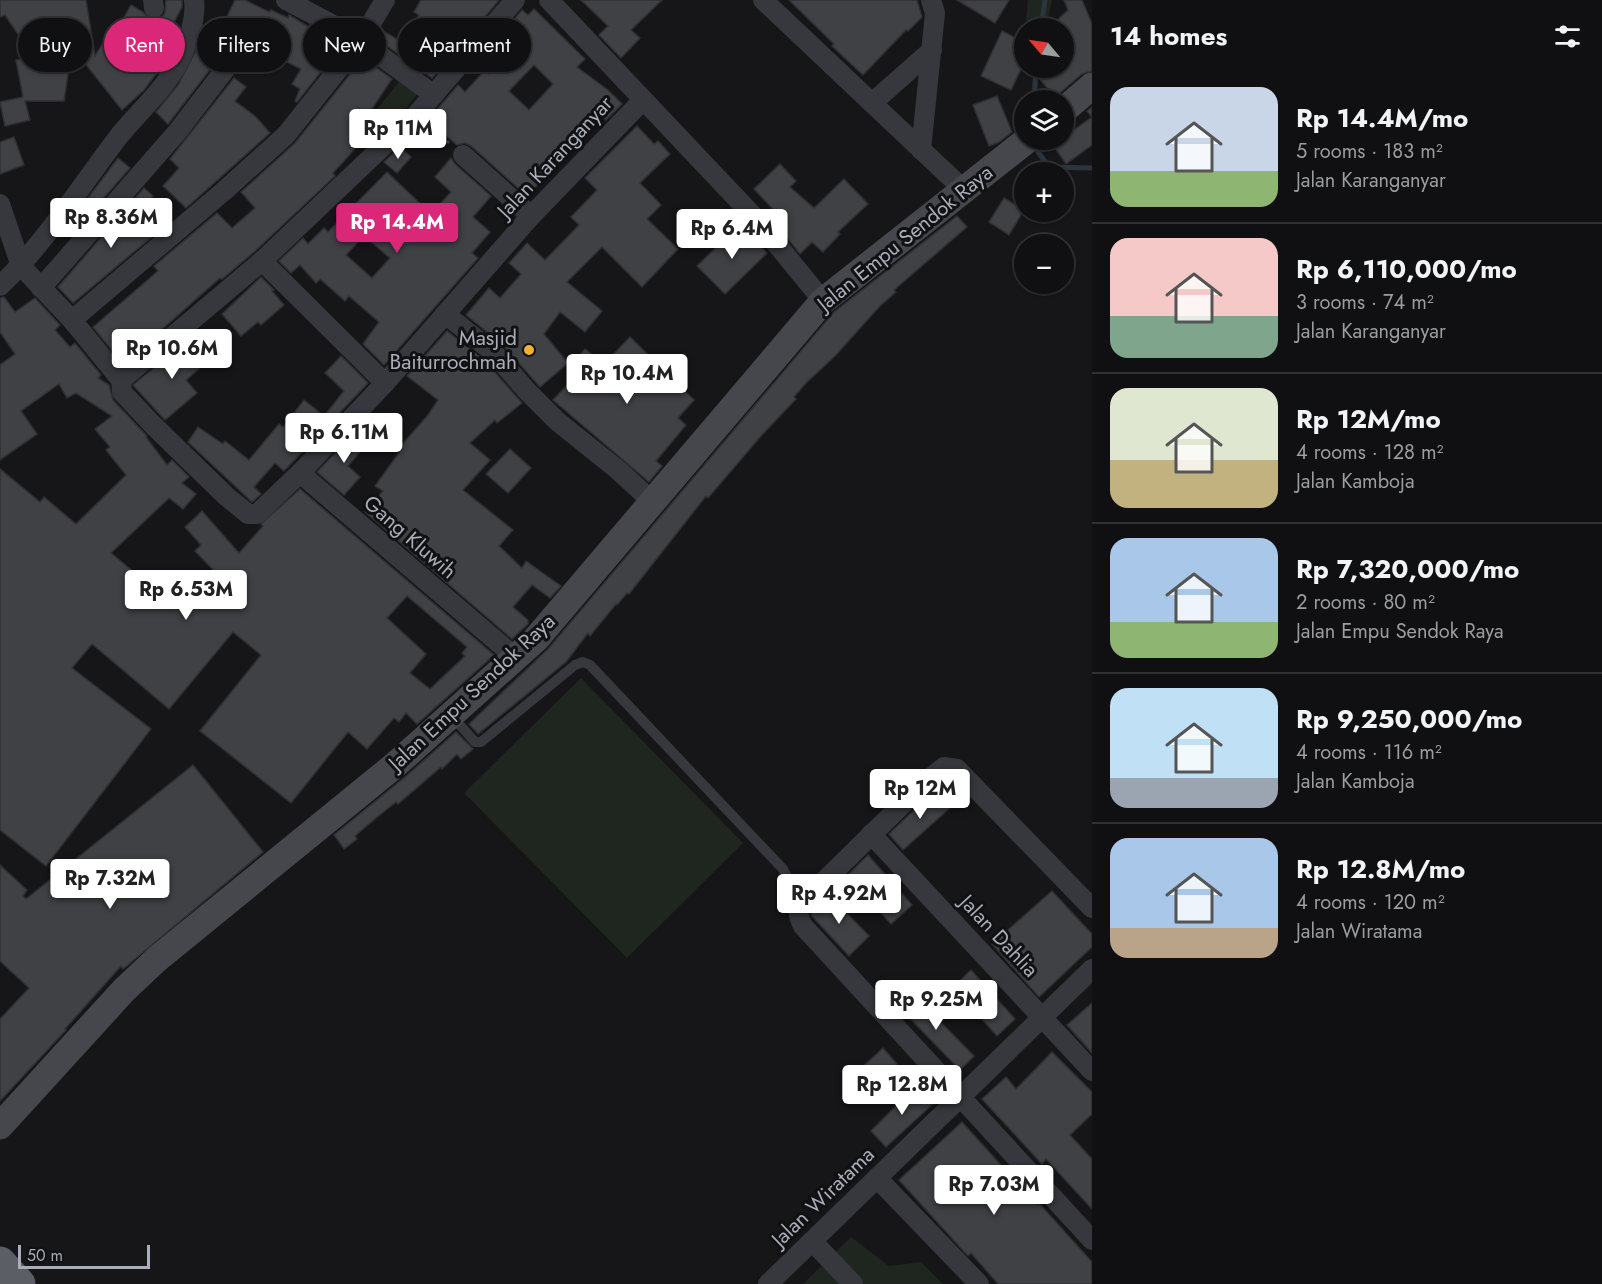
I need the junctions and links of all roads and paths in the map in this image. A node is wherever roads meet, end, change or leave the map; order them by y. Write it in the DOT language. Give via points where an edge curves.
graph roads {
  1 [pos="194,0"];
  2 [pos="286,0"];
  3 [pos="385,0"];
  4 [pos="515,0"];
  5 [pos="549,0"];
  6 [pos="763,0"];
  7 [pos="931,0"];
  8 [pos="307,4"];
  9 [pos="327,18"];
  10 [pos="374,18"];
  11 [pos="932,50"];
  12 [pos="386,60"];
  13 [pos="223,72"];
  14 [pos="336,72"];
  15 [pos="1092,86"];
  16 [pos="434,94"];
  17 [pos="643,100"];
  18 [pos="1074,101"];
  19 [pos="872,104"];
  20 [pos="417,114"];
  21 [pos="921,150"];
  22 [pos="1014,150"];
  23 [pos="463,155"];
  24 [pos="963,189"];
  25 [pos="0,204"];
  26 [pos="531,216"];
  27 [pos="262,261"];
  28 [pos="21,266"];
  29 [pos="0,286"];
  30 [pos="41,288"];
  31 [pos="823,301"];
  32 [pos="444,314"];
  33 [pos="72,320"];
  34 [pos="120,380"];
  35 [pos="385,383"];
  36 [pos="300,473"];
  37 [pos="652,502"];
  38 [pos="515,657"];
  39 [pos="451,715"];
  40 [pos="871,834"];
  41 [pos="1092,908"];
  42 [pos="798,916"];
  43 [pos="1092,969"];
  44 [pos="1042,1017"];
  45 [pos="1092,1071"];
  46 [pos="960,1097"];
  47 [pos="0,1126"];
  48 [pos="877,1178"];
  49 [pos="1092,1240"];
  50 [pos="812,1241"];
  51 [pos="0,1263"];
  52 [pos="774,1282"];
  53 [pos="19,1284"];
  54 [pos="853,1284"];
  55 [pos="979,1284"];
  1 -- 28 [label="street" via="189,35 166,83 121,134"];
  2 -- 8 [label="street"];
  3 -- 10 [label="street"];
  4 -- 16 [label="street"];
  5 -- 17 [label="street, Jalan Karanganyar"];
  6 -- 19 [label="street"];
  7 -- 11 [label="street" via="935,14"];
  8 -- 9 [label="street"];
  11 -- 19 [label="street"];
  11 -- 21 [label="street"];
  12 -- 16 [label="street"];
  13 -- 30 [label="street" via="178,131"];
  14 -- 33 [label="street" via="286,135"];
  15 -- 18 [label="main road"];
  16 -- 20 [label="street"];
  17 -- 26 [label="street, Jalan Karanganyar"];
  17 -- 31 [label="street, Jalan Karanganyar" via="757,220"];
  19 -- 21 [label="street"];
  20 -- 23 [label="path"];
  20 -- 27 [label="street"];
  21 -- 24 [label="street"];
  22 -- 24 [label="main road, Jalan Empu Sendok Raya"];
  23 -- 26 [label="street"];
  24 -- 31 [label="main road, Jalan Empu Sendok Raya"];
  25 -- 28 [label="street"];
  26 -- 32 [label="street, Jalan Karanganyar"];
  27 -- 34 [label="street"];
  27 -- 35 [label="street"];
  28 -- 29 [label="street"];
  28 -- 30 [label="street"];
  30 -- 33 [label="street"];
  31 -- 37 [label="main road, Jalan Empu Sendok Raya"];
  32 -- 35 [label="street, Jalan Karanganyar"];
  32 -- 37 [label="street" via="493,352 563,426"];
  33 -- 34 [label="street"];
  34 -- 36 [label="street" via="122,392 152,424 248,514 257,514"];
  35 -- 36 [label="street, Jalan Karanganyar"];
  36 -- 38 [label="street, Gang Kluwih"];
  37 -- 38 [label="main road, Jalan Empu Sendok Raya" via="536,639"];
  38 -- 39 [label="main road, Jalan Empu Sendok Raya"];
  39 -- 42 [label="lane" via="475,742 481,742 575,665 590,665 783,870 789,902"];
  39 -- 47 [label="main road, Jalan Empu Sendok Raya" via="157,959"];
  40 -- 41 [label="street" via="944,767 957,769"];
  40 -- 42 [label="street" via="803,902"];
  40 -- 44 [label="street, Jalan Dahlia"];
  42 -- 46 [label="street" via="802,926"];
  43 -- 44 [label="street, Jalan Wiratama"];
  44 -- 45 [label="street, Jalan Dahlia"];
  44 -- 46 [label="street, Jalan Wiratama"];
  46 -- 48 [label="street, Jalan Wiratama"];
  46 -- 49 [label="street"];
  48 -- 50 [label="street, Jalan Wiratama"];
  48 -- 55 [label="street"];
  50 -- 52 [label="street, Jalan Wiratama"];
  50 -- 54 [label="street"];
  51 -- 53 [label="highway"];
}
